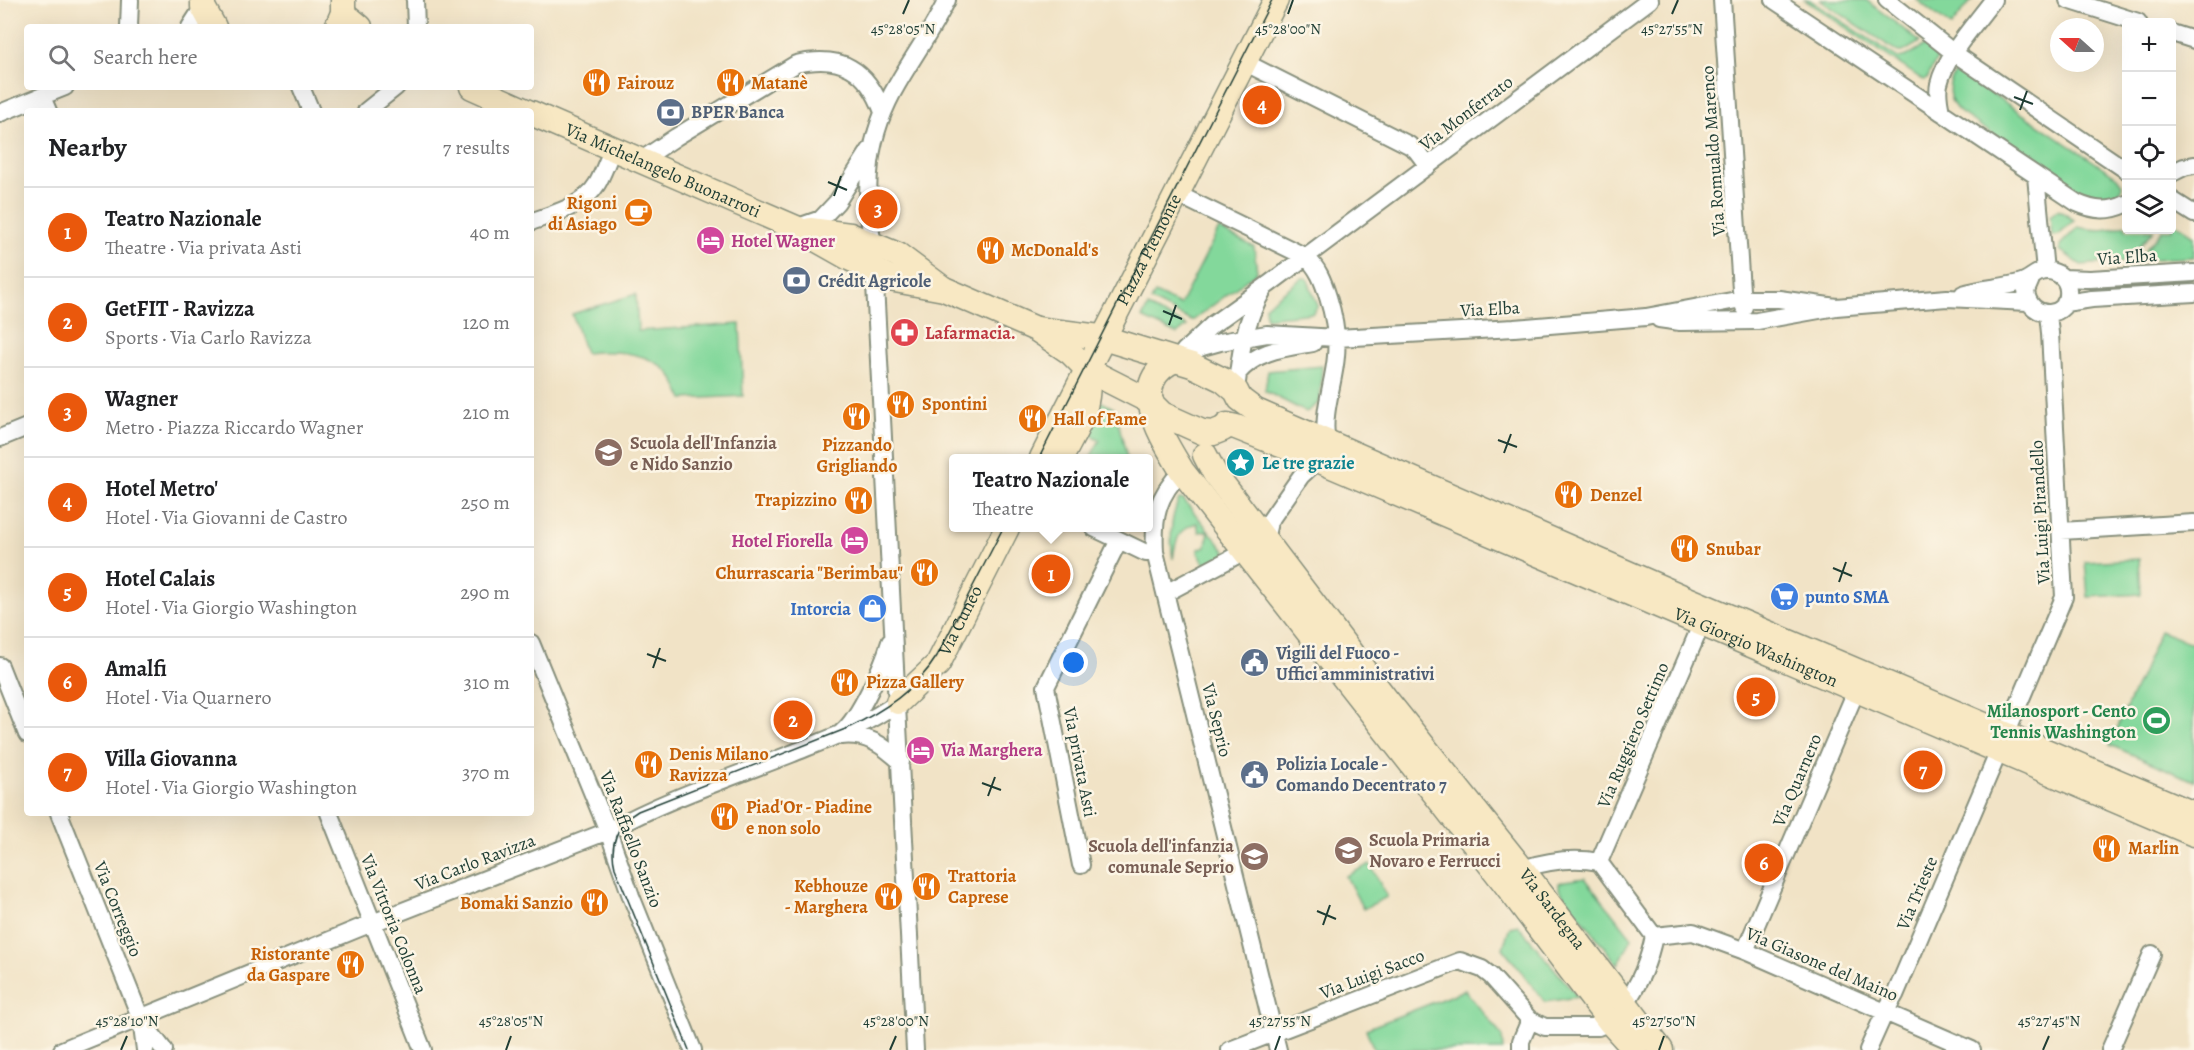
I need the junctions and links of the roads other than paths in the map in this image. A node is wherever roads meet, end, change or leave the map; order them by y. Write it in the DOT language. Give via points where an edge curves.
graph roads {
  1 [pos="130,0"];
  2 [pos="416,0"];
  3 [pos="947,0"];
  4 [pos="1276,0"];
  5 [pos="1650,0"];
  6 [pos="1722,0"];
  7 [pos="1774,0"];
  8 [pos="1887,0"];
  9 [pos="1993,0"];
  10 [pos="2068,0"];
  11 [pos="207,11"];
  12 [pos="2125,18"];
  13 [pos="129,24"];
  14 [pos="193,24"];
  15 [pos="416,24"];
  16 [pos="2176,34"];
  17 [pos="2194,40"];
  18 [pos="1954,53"];
  19 [pos="1244,62"];
  20 [pos="61,90"];
  21 [pos="302,90"];
  22 [pos="392,90"];
  23 [pos="479,90"];
  24 [pos="45,104"];
  25 [pos="24,108"];
  26 [pos="25,108"];
  27 [pos="310,108"];
  28 [pos="370,108"];
  29 [pos="519,108"];
  30 [pos="883,112"];
  31 [pos="1941,112"];
  32 [pos="0,113"];
  33 [pos="534,114"];
  34 [pos="872,146"];
  35 [pos="613,149"];
  36 [pos="640,162"];
  37 [pos="2194,165"];
  38 [pos="1428,166"];
  39 [pos="2122,167"];
  40 [pos="2176,172"];
  41 [pos="2036,176"];
  42 [pos="1177,194"];
  43 [pos="2176,203"];
  44 [pos="2122,205"];
  45 [pos="2194,214"];
  46 [pos="534,221"];
  47 [pos="796,228"];
  48 [pos="873,246"];
  49 [pos="1306,257"];
  50 [pos="874,271"];
  51 [pos="2194,273"];
  52 [pos="2038,274"];
  53 [pos="2063,278"];
  54 [pos="1265,287"];
  55 [pos="944,289"];
  56 [pos="2194,293"];
  57 [pos="1947,298"];
  58 [pos="1742,299"];
  59 [pos="2028,302"];
  60 [pos="2066,303"];
  61 [pos="1836,307"];
  62 [pos="2048,314"];
  63 [pos="1646,317"];
  64 [pos="1757,321"];
  65 [pos="1036,329"];
  66 [pos="1104,338"];
  67 [pos="1244,338"];
  68 [pos="1337,338"];
  69 [pos="1175,360"];
  70 [pos="1088,370"];
  71 [pos="1238,388"];
  72 [pos="1149,401"];
  73 [pos="24,427"];
  74 [pos="1225,427"];
  75 [pos="0,438"];
  76 [pos="1322,451"];
  77 [pos="1045,454"];
  78 [pos="1064,454"];
  79 [pos="1205,455"];
  80 [pos="1182,471"];
  81 [pos="2194,523"];
  82 [pos="2061,531"];
  83 [pos="994,532"];
  84 [pos="1005,532"];
  85 [pos="1102,532"];
  86 [pos="1119,540"];
  87 [pos="1255,546"];
  88 [pos="1155,552"];
  89 [pos="1166,592"];
  90 [pos="1706,615"];
  91 [pos="892,634"];
  92 [pos="947,645"];
  93 [pos="534,650"];
  94 [pos="0,666"];
  95 [pos="1860,682"];
  96 [pos="897,702"];
  97 [pos="24,726"];
  98 [pos="837,736"];
  99 [pos="2002,742"];
  100 [pos="901,762"];
  101 [pos="2194,814"];
  102 [pos="59,816"];
  103 [pos="330,816"];
  104 [pos="608,831"];
  105 [pos="2194,834"];
  106 [pos="1599,862"];
  107 [pos="1081,865"];
  108 [pos="1513,876"];
  109 [pos="372,924"];
  110 [pos="1654,936"];
  111 [pos="1744,951"];
  112 [pos="2152,954"];
  113 [pos="1885,1012"];
  114 [pos="1618,1013"];
  115 [pos="141,1019"];
  116 [pos="1530,1020"];
  117 [pos="1273,1033"];
  118 [pos="62,1050"];
  119 [pos="145,1050"];
  120 [pos="164,1050"];
  121 [pos="423,1050"];
  122 [pos="693,1050"];
  123 [pos="915,1050"];
  124 [pos="1230,1050"];
  125 [pos="1278,1050"];
  126 [pos="1521,1050"];
  127 [pos="1635,1050"];
  128 [pos="1661,1050"];
  129 [pos="1868,1050"];
  130 [pos="1971,1050"];
  131 [pos="2110,1050"];
  1 -- 13 [label="street"];
  2 -- 15 [label="street"];
  3 -- 30 [label="street"];
  4 -- 19 [label="main road"];
  5 -- 38 [label="street, Via Monferrato"];
  6 -- 58 [label="street, Via Romualdo Marenco"];
  7 -- 31 [label="street"];
  8 -- 18 [label="street"];
  9 -- 18 [label="street"];
  10 -- 12 [label="street"];
  11 -- 14 [label="street"];
  16 -- 17 [label="street"];
  18 -- 31 [label="street" via="1939,84"];
  18 -- 39 [label="street"];
  19 -- 38 [label="street" via="1409,145"];
  19 -- 42 [label="main road"];
  20 -- 24 [label="street"];
  21 -- 27 [label="street"];
  22 -- 28 [label="street"];
  23 -- 29 [label="main road"];
  24 -- 26 [label="street"];
  25 -- 32 [label="street"];
  30 -- 34 [label="street"];
  30 -- 36 [label="street" via="870,84 855,70 830,61 810,61 796,64"];
  31 -- 41 [label="street"];
  33 -- 35 [label="main road, Via Michelangelo Buonarroti"];
  34 -- 47 [label="street" via="837,202 821,219"];
  34 -- 48 [label="street" via="867,215"];
  35 -- 36 [label="main road, Via Michelangelo Buonarroti"];
  35 -- 46 [label="street" via="587,196 577,204"];
  36 -- 47 [label="main road, Via Michelangelo Buonarroti"];
  37 -- 40 [label="street"];
  38 -- 49 [label="street, Via Monferrato"];
  41 -- 44 [label="street" via="2086,207 2104,210"];
  41 -- 52 [label="street"];
  42 -- 49 [label="street, Piazza Piemonte"];
  42 -- 66 [label="main road, Piazza Piemonte"];
  43 -- 45 [label="street"];
  47 -- 48 [label="main road, Via Michelangelo Buonarroti" via="850,235"];
  47 -- 50 [label="main road, Via Michelangelo Buonarroti"];
  48 -- 50 [label="street"];
  48 -- 55 [label="main road, Via Michelangelo Buonarroti" via="898,255"];
  49 -- 54 [label="street"];
  49 -- 68 [label="street, Piazza Piemonte" via="1324,284"];
  50 -- 55 [label="main road, Via Michelangelo Buonarroti" via="895,280"];
  50 -- 91 [label="street"];
  51 -- 53 [label="street, Via Elba"];
  52 -- 53 [label="street" via="2055,272"];
  52 -- 57 [label="street, Via Elba" via="2023,282"];
  52 -- 59 [label="street" via="2027,286"];
  53 -- 60 [label="street" via="2069,292"];
  54 -- 67 [label="street"];
  54 -- 69 [label="street" via="1212,325"];
  55 -- 65 [label="main road, Via Michelangelo Buonarroti"];
  56 -- 60 [label="street"];
  57 -- 59 [label="street, Via Elba"];
  57 -- 61 [label="street, Via Elba"];
  58 -- 61 [label="street, Via Elba" via="1779,299"];
  58 -- 63 [label="street, Via Elba"];
  58 -- 64 [label="street" via="1744,309"];
  59 -- 62 [label="street" via="2038,312"];
  60 -- 62 [label="street"];
  61 -- 64 [label="street, Via Elba"];
  62 -- 82 [label="street, Via Luigi Pirandello"];
  63 -- 64 [label="street, Via Elba" via="1680,322"];
  63 -- 68 [label="street, Via Elba"];
  65 -- 66 [label="main road, Via Michelangelo Buonarroti"];
  65 -- 70 [label="main road, Via Michelangelo Buonarroti"];
  66 -- 69 [label="main road"];
  66 -- 70 [label="main road, Piazza Piemonte"];
  67 -- 68 [label="street" via="1267,334"];
  67 -- 69 [label="street" via="1202,347"];
  67 -- 71 [label="street"];
  68 -- 71 [label="street" via="1268,352 1246,362"];
  68 -- 76 [label="street, Piazza Piemonte"];
  69 -- 71 [label="main road" via="1207,370"];
  69 -- 72 [label="main road" via="1155,378"];
  70 -- 72 [label="main road"];
  70 -- 77 [label="main road, Piazza Piemonte"];
  70 -- 78 [label="main road, Piazza Piemonte" via="1086,411"];
  71 -- 74 [label="main road" via="1235,418"];
  71 -- 76 [label="main road" via="1256,411"];
  72 -- 74 [label="main road" via="1162,414 1193,428 1213,433"];
  72 -- 80 [label="main road" via="1160,434"];
  73 -- 75 [label="street"];
  74 -- 76 [label="main road"];
  74 -- 79 [label="main road"];
  76 -- 87 [label="street"];
  76 -- 90 [label="main road, Via Giorgio Washington"];
  79 -- 80 [label="main road"];
  79 -- 87 [label="main road"];
  80 -- 87 [label="main road"];
  80 -- 88 [label="street" via="1170,483 1158,507"];
  81 -- 82 [label="street"];
  82 -- 99 [label="street, Via Luigi Pirandello" via="2064,597"];
  83 -- 92 [label="main road" via="946,621"];
  84 -- 92 [label="main road, Via Cuneo"];
  85 -- 86 [label="street"];
  86 -- 88 [label="street" via="1146,553"];
  86 -- 107 [label="street, Via privata Asti" via="1046,687"];
  87 -- 89 [label="street"];
  87 -- 108 [label="main road, Via Sardegna"];
  88 -- 89 [label="street"];
  89 -- 117 [label="street, Via Seprio"];
  90 -- 95 [label="main road, Via Giorgio Washington"];
  90 -- 106 [label="street, Via Ruggiero Settimo"];
  91 -- 96 [label="street"];
  91 -- 98 [label="street" via="863,703 848,728"];
  92 -- 96 [label="main road, Via Cuneo" via="938,664"];
  93 -- 104 [label="street, Via Raffaello Sanzio"];
  94 -- 97 [label="street"];
  95 -- 99 [label="main road, Via Giorgio Washington"];
  95 -- 111 [label="street, Via Quarnero"];
  96 -- 98 [label="street, Via Carlo Ravizza"];
  96 -- 100 [label="street"];
  98 -- 100 [label="street" via="876,741"];
  98 -- 104 [label="street, Via Carlo Ravizza"];
  99 -- 101 [label="main road, Via Giorgio Washington"];
  99 -- 105 [label="main road, Via Giorgio Washington"];
  99 -- 113 [label="street, Via Trieste"];
  100 -- 123 [label="street"];
  102 -- 115 [label="street, Via Correggio"];
  103 -- 109 [label="street, Via Vittoria Colonna"];
  104 -- 109 [label="street, Via Carlo Ravizza"];
  104 -- 122 [label="street, Via Raffaello Sanzio"];
  106 -- 108 [label="street" via="1581,859 1541,863"];
  106 -- 110 [label="street"];
  108 -- 114 [label="main road, Via Sardegna"];
  109 -- 115 [label="street, Via Carlo Ravizza"];
  109 -- 121 [label="street, Via Vittoria Colonna"];
  110 -- 111 [label="street, Via Giasone del Maino" via="1693,932"];
  110 -- 114 [label="street" via="1641,978"];
  111 -- 113 [label="street, Via Giasone del Maino"];
  112 -- 131 [label="street"];
  113 -- 129 [label="street, Via Trieste"];
  113 -- 130 [label="street, Via Giasone del Maino"];
  114 -- 116 [label="street" via="1598,1027 1545,1027"];
  114 -- 127 [label="main road, Via Sardegna"];
  114 -- 128 [label="main road, Via Sardegna"];
  115 -- 118 [label="street, Via Carlo Ravizza"];
  115 -- 119 [label="street, Via Correggio"];
  115 -- 120 [label="street, Via Correggio"];
  116 -- 117 [label="street, Via Luigi Sacco" via="1491,976 1460,961"];
  116 -- 126 [label="street"];
  117 -- 124 [label="street, Via Luigi Sacco"];
  117 -- 125 [label="street, Via Seprio"];
}
